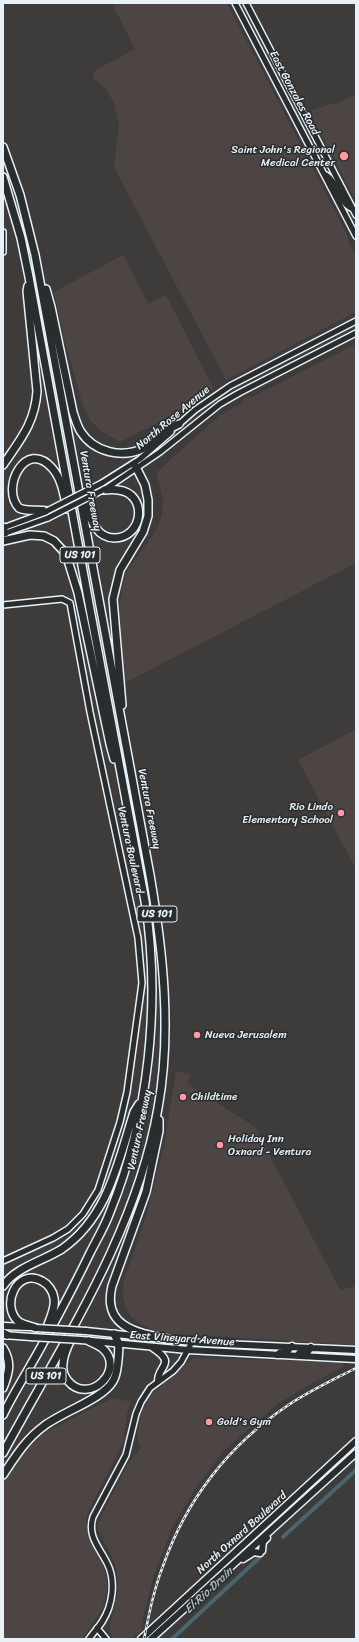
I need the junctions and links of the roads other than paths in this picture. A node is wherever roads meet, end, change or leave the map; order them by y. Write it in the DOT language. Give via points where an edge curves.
graph roads {
  1 [pos="235,3"];
  2 [pos="246,3"];
  3 [pos="3,147"];
  4 [pos="325,174"];
  5 [pos="3,177"];
  6 [pos="354,209"];
  7 [pos="356,215"];
  8 [pos="3,232"];
  9 [pos="356,236"];
  10 [pos="3,252"];
  11 [pos="35,254"];
  12 [pos="29,277"];
  13 [pos="356,321"];
  14 [pos="356,334"];
  15 [pos="180,424"];
  16 [pos="3,465"];
  17 [pos="136,466"];
  18 [pos="77,479"];
  19 [pos="102,487"];
  20 [pos="47,514"];
  21 [pos="3,532"];
  22 [pos="76,535"];
  23 [pos="3,605"];
  24 [pos="122,723"];
  25 [pos="124,793"];
  26 [pos="142,1098"];
  27 [pos="158,1108"];
  28 [pos="3,1261"];
  29 [pos="3,1286"];
  30 [pos="74,1325"];
  31 [pos="3,1326"];
  32 [pos="36,1328"];
  33 [pos="4,1334"];
  34 [pos="114,1334"];
  35 [pos="168,1339"];
  36 [pos="44,1341"];
  37 [pos="89,1341"];
  38 [pos="194,1342"];
  39 [pos="119,1344"];
  40 [pos="292,1346"];
  41 [pos="152,1347"];
  42 [pos="311,1347"];
  43 [pos="3,1348"];
  44 [pos="188,1350"];
  45 [pos="356,1350"];
  46 [pos="276,1355"];
  47 [pos="297,1356"];
  48 [pos="356,1359"];
  49 [pos="158,1381"];
  50 [pos="3,1388"];
  51 [pos="3,1415"];
  52 [pos="356,1441"];
  53 [pos="3,1453"];
  54 [pos="356,1453"];
  55 [pos="3,1475"];
  56 [pos="290,1513"];
  57 [pos="235,1562"];
  58 [pos="97,1628"];
  59 [pos="89,1639"];
  60 [pos="106,1639"];
  61 [pos="141,1639"];
  62 [pos="151,1639"];
  1 -- 4 [label="main road, East Gonzales Road"];
  2 -- 6 [label="main road, East Gonzales Road"];
  3 -- 11 [label="highway, Ventura Freeway / US 101" via="20,195"];
  4 -- 6 [label="main road" via="331,178 346,206"];
  4 -- 9 [label="main road, East Gonzales Road"];
  5 -- 12 [label="highway, Ventura Freeway / US 101" via="21,238"];
  6 -- 7 [label="main road, East Gonzales Road"];
  8 -- 10 [label="main road"];
  11 -- 15 [label="highway" via="51,307 73,412 84,436 105,451 122,454 142,449"];
  11 -- 18 [label="highway, Ventura Freeway / US 101"];
  12 -- 16 [label="highway" via="27,291 36,403 27,430"];
  12 -- 22 [label="highway, Ventura Freeway / US 101"];
  13 -- 15 [label="main road, North Rose Avenue" via="232,384"];
  14 -- 17 [label="main road, North Rose Avenue" via="220,404"];
  15 -- 17 [label="main road, North Rose Avenue"];
  17 -- 19 [label="main road, North Rose Avenue"];
  17 -- 24 [label="highway" via="147,493 148,516 143,532 120,570 113,599"];
  18 -- 19 [label="highway" via="91,520 100,533 116,538 128,534 138,521 139,509 136,501 126,492"];
  18 -- 24 [label="highway, Ventura Freeway / US 101"];
  19 -- 20 [label="main road, North Rose Avenue, bridge"];
  20 -- 21 [label="main road, North Rose Avenue"];
  20 -- 22 [label="highway" via="39,510 19,508 10,498 8,477 20,462 31,459 52,468 62,488"];
  21 -- 25 [label="highway" via="44,536 54,541 70,562 110,744"];
  22 -- 25 [label="highway, Ventura Freeway / US 101"];
  23 -- 28 [label="main road, Ventura Boulevard" via="62,599 70,603 90,712 141,952 142,983 125,1101 95,1195 83,1214 68,1229"];
  24 -- 27 [label="highway, Ventura Freeway / US 101" via="159,938 165,1039"];
  25 -- 26 [label="highway, Ventura Freeway / US 101" via="151,946 153,998"];
  26 -- 29 [label="highway" via="134,1112 109,1188 90,1223 65,1246 18,1272"];
  26 -- 36 [label="highway, Ventura Freeway / US 101" via="126,1167 110,1212"];
  27 -- 30 [label="highway, Ventura Freeway / US 101" via="142,1173 121,1231"];
  27 -- 35 [label="highway" via="159,1131 146,1192 110,1297 114,1313 123,1326 138,1333"];
  30 -- 37 [label="highway" via="63,1369 69,1382 84,1389 102,1383 110,1367 105,1352"];
  30 -- 53 [label="highway, Ventura Freeway / US 101"];
  31 -- 32 [label="main road, East Vineyard Avenue"];
  32 -- 34 [label="main road, East Vineyard Avenue, bridge"];
  32 -- 36 [label="highway" via="13,1318 7,1306 11,1288 26,1279 38,1279 45,1283 54,1297"];
  33 -- 37 [label="main road, East Vineyard Avenue, bridge"];
  34 -- 35 [label="main road, East Vineyard Avenue"];
  34 -- 39 [label="highway"];
  35 -- 38 [label="main road, East Vineyard Avenue"];
  36 -- 51 [label="highway, Ventura Freeway / US 101"];
  37 -- 39 [label="main road, East Vineyard Avenue"];
  38 -- 40 [label="main road, East Vineyard Avenue"];
  38 -- 44 [label="main road"];
  39 -- 41 [label="main road, East Vineyard Avenue"];
  39 -- 55 [label="highway" via="117,1370 110,1386 40,1429 19,1451"];
  40 -- 42 [label="main road, East Vineyard Avenue"];
  40 -- 46 [label="main road" via="288,1351"];
  41 -- 44 [label="main road, East Vineyard Avenue"];
  41 -- 49 [label="main road" via="163,1356 165,1363"];
  42 -- 45 [label="main road, East Vineyard Avenue"];
  42 -- 47 [label="main road" via="308,1352 300,1352"];
  43 -- 50 [label="highway" via="9,1364 9,1374"];
  44 -- 46 [label="main road, East Vineyard Avenue"];
  44 -- 49 [label="main road" via="173,1371"];
  46 -- 47 [label="main road, East Vineyard Avenue"];
  47 -- 48 [label="main road, East Vineyard Avenue"];
  49 -- 58 [label="main road" via="137,1410 128,1449 91,1522 92,1537 110,1568 113,1583 107,1612"];
  52 -- 61 [label="main road, North Oxnard Boulevard"];
  54 -- 56 [label="main road, North Oxnard Boulevard"];
  56 -- 57 [label="main road, North Oxnard Boulevard"];
  56 -- 57 [label="main road" via="263,1542 261,1552 252,1553"];
  57 -- 62 [label="main road, North Oxnard Boulevard"];
  58 -- 59 [label="main road"];
  58 -- 60 [label="main road"];
}
